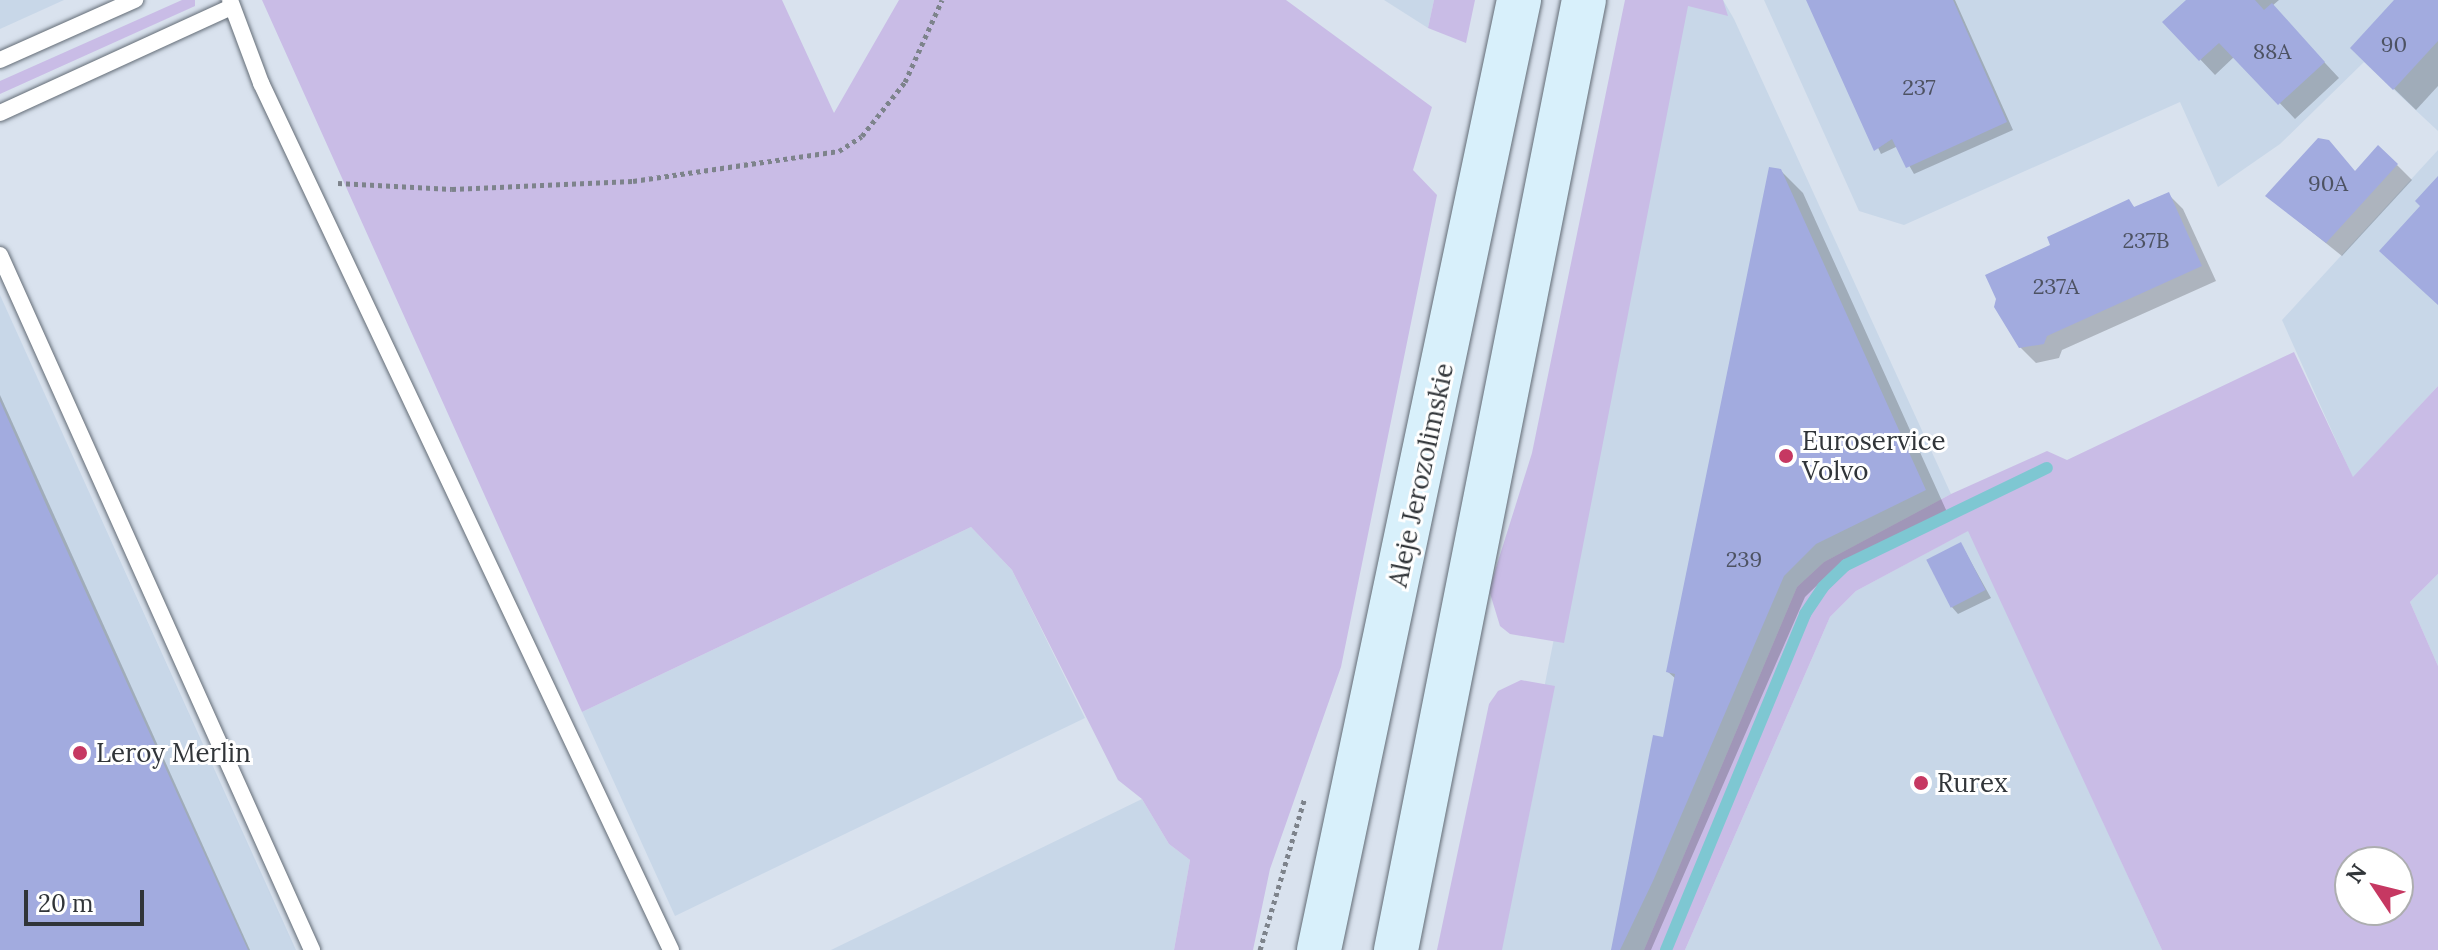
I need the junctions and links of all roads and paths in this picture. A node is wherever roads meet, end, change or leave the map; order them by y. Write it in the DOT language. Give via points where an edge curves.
graph roads {
  1 [pos="135,0"];
  2 [pos="942,0"];
  3 [pos="1519,0"];
  4 [pos="1584,0"];
  5 [pos="231,4"];
  6 [pos="0,60"];
  7 [pos="0,113"];
  8 [pos="306,179"];
  9 [pos="0,255"];
  10 [pos="312,950"];
  11 [pos="671,950"];
  12 [pos="1319,950"];
  13 [pos="1396,950"];
  1 -- 6 [label="lane"];
  2 -- 8 [label="path" via="905,82 862,136 839,151 606,183 378,189"];
  3 -- 12 [label="main road, Aleje Jerozolimskie"];
  4 -- 13 [label="main road"];
  5 -- 7 [label="lane"];
  5 -- 8 [label="lane"];
  8 -- 11 [label="lane"];
  9 -- 10 [label="lane"];
}
